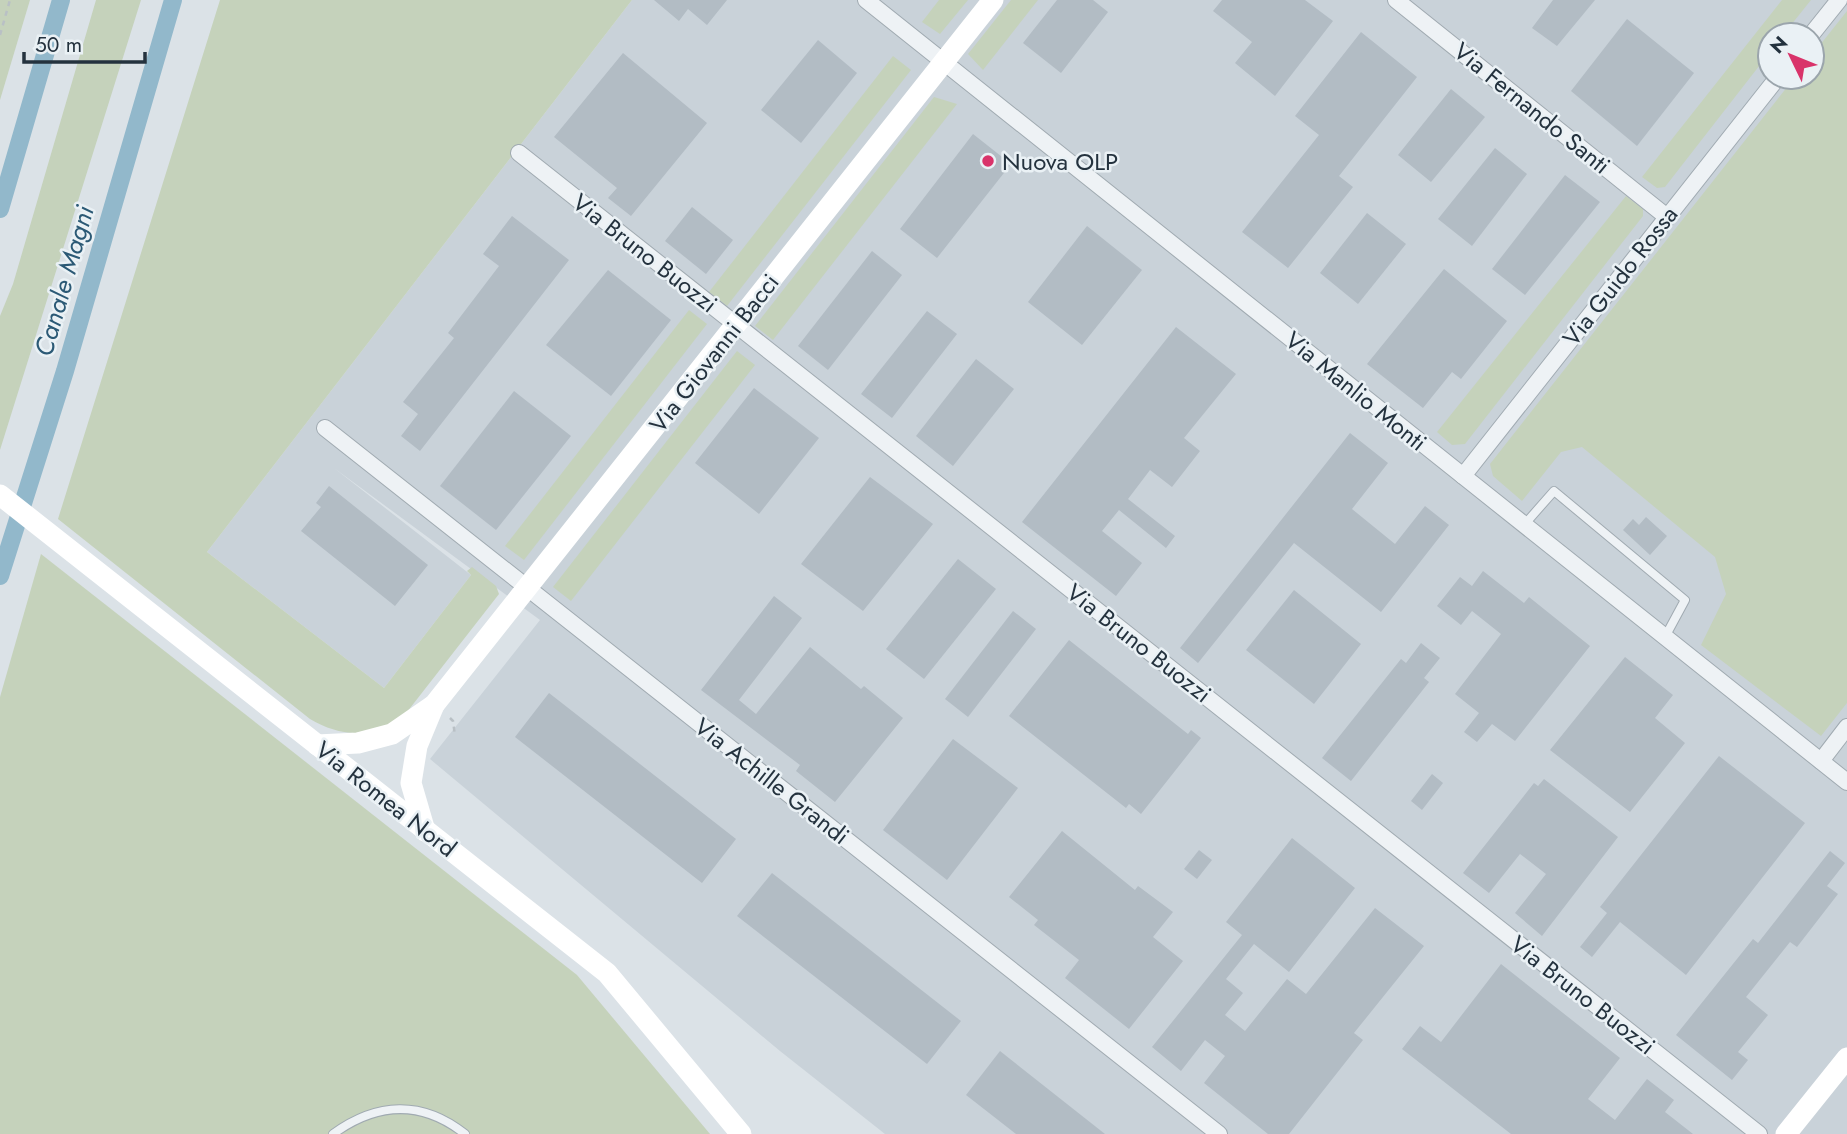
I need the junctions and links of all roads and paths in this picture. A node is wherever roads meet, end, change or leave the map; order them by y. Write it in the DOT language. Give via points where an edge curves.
graph roads {
  1 [pos="10,0"];
  2 [pos="866,0"];
  3 [pos="993,0"];
  4 [pos="1396,0"];
  5 [pos="1839,0"];
  6 [pos="1822,21"];
  7 [pos="0,34"];
  8 [pos="944,62"];
  9 [pos="1767,91"];
  10 [pos="519,153"];
  11 [pos="1667,217"];
  12 [pos="736,325"];
  13 [pos="325,428"];
  14 [pos="1463,476"];
  15 [pos="0,495"];
  16 [pos="1524,525"];
  17 [pos="528,588"];
  18 [pos="1665,637"];
  19 [pos="434,705"];
  20 [pos="1847,727"];
  21 [pos="317,745"];
  22 [pos="1821,761"];
  23 [pos="1847,782"];
  24 [pos="425,831"];
  25 [pos="1847,1058"];
  26 [pos="333,1134"];
  27 [pos="465,1134"];
  28 [pos="741,1134"];
  29 [pos="1219,1134"];
  30 [pos="1759,1134"];
  31 [pos="1786,1134"];
  1 -- 7 [label="path"];
  2 -- 8 [label="street, Via Manlio Monti"];
  3 -- 8 [label="main road, Via Giovanni Bacci"];
  4 -- 11 [label="street, Via Fernando Santi"];
  5 -- 6 [label="street"];
  8 -- 12 [label="main road, Via Giovanni Bacci"];
  8 -- 14 [label="street, Via Manlio Monti"];
  9 -- 11 [label="street, Via Guido Rossa"];
  10 -- 12 [label="street, Via Bruno Buozzi"];
  11 -- 14 [label="street, Via Guido Rossa"];
  12 -- 17 [label="main road, Via Giovanni Bacci"];
  12 -- 30 [label="street, Via Bruno Buozzi"];
  13 -- 17 [label="street, Via Achille Grandi"];
  14 -- 16 [label="street, Via Manlio Monti"];
  15 -- 21 [label="main road, Via Romea Nord"];
  16 -- 18 [label="street, Via Manlio Monti"];
  16 -- 18 [label="lane" via="1554,491 1685,600"];
  17 -- 19 [label="main road, Via Giovanni Bacci"];
  17 -- 29 [label="street, Via Achille Grandi"];
  18 -- 22 [label="street, Via Manlio Monti"];
  19 -- 21 [label="main road, Via Giovanni Bacci" via="392,734 358,743"];
  19 -- 24 [label="main road, Via Giovanni Bacci" via="417,746 411,783"];
  20 -- 22 [label="street"];
  21 -- 24 [label="main road, Via Romea Nord"];
  22 -- 23 [label="street, Via Manlio Monti"];
  24 -- 28 [label="main road, Via Romea Nord" via="607,974"];
  25 -- 31 [label="main road"];
  26 -- 27 [label="lane" via="350,1122 404,1107 444,1118"];
}
